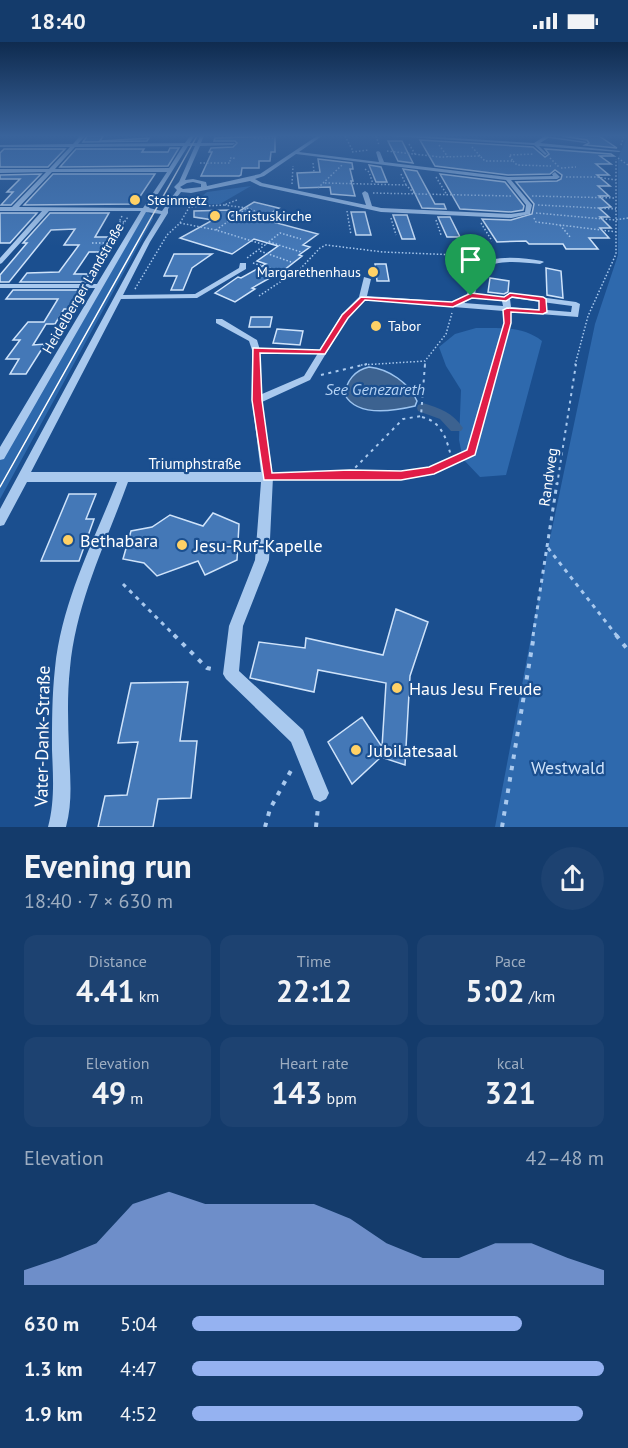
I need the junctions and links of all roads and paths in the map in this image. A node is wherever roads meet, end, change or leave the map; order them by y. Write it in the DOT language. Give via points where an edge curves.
graph roads {
  1 [pos="49,173"];
  2 [pos="167,173"];
  3 [pos="187,173"];
  4 [pos="267,173"];
  5 [pos="293,173"];
  6 [pos="335,173"];
  7 [pos="368,173"];
  8 [pos="401,173"];
  9 [pos="434,173"];
  10 [pos="463,173"];
  11 [pos="616,173"];
  12 [pos="556,175"];
  13 [pos="508,178"];
  14 [pos="251,179"];
  15 [pos="193,180"];
  16 [pos="616,180"];
  17 [pos="325,183"];
  18 [pos="373,184"];
  19 [pos="204,185"];
  20 [pos="406,185"];
  21 [pos="180,186"];
  22 [pos="292,188"];
  23 [pos="191,191"];
  24 [pos="365,193"];
  25 [pos="308,194"];
  26 [pos="416,195"];
  27 [pos="447,195"];
  28 [pos="198,196"];
  29 [pos="522,196"];
  30 [pos="616,198"];
  31 [pos="346,203"];
  32 [pos="224,205"];
  33 [pos="235,205"];
  34 [pos="529,205"];
  35 [pos="178,206"];
  36 [pos="189,206"];
  37 [pos="247,208"];
  38 [pos="370,208"];
  39 [pos="0,209"];
  40 [pos="14,209"];
  41 [pos="47,209"];
  42 [pos="146,209"];
  43 [pos="616,209"];
  44 [pos="255,211"];
  45 [pos="389,211"];
  46 [pos="433,212"];
  47 [pos="123,213"];
  48 [pos="165,213"];
  49 [pos="476,214"];
  50 [pos="628,218"];
  51 [pos="615,220"];
  52 [pos="124,222"];
  53 [pos="180,223"];
  54 [pos="560,225"];
  55 [pos="216,230"];
  56 [pos="618,232"];
  57 [pos="351,235"];
  58 [pos="441,235"];
  59 [pos="396,236"];
  60 [pos="571,238"];
  61 [pos="301,239"];
  62 [pos="492,241"];
  63 [pos="269,242"];
  64 [pos="92,243"];
  65 [pos="126,243"];
  66 [pos="265,245"];
  67 [pos="258,251"];
  68 [pos="301,252"];
  69 [pos="1,258"];
  70 [pos="291,261"];
  71 [pos="496,261"];
  72 [pos="540,262"];
  73 [pos="243,265"];
  74 [pos="282,272"];
  75 [pos="367,279"];
  76 [pos="0,286"];
  77 [pos="99,286"];
  78 [pos="259,296"];
  79 [pos="471,296"];
  80 [pos="118,297"];
  81 [pos="131,297"];
  82 [pos="363,298"];
  83 [pos="506,299"];
  84 [pos="543,299"];
  85 [pos="453,305"];
  86 [pos="507,310"];
  87 [pos="543,312"];
  88 [pos="219,321"];
  89 [pos="256,350"];
  90 [pos="322,353"];
  91 [pos="425,361"];
  92 [pos="307,378"];
  93 [pos="257,400"];
  94 [pos="421,416"];
  95 [pos="3,446"];
  96 [pos="0,456"];
  97 [pos="452,460"];
  98 [pos="350,474"];
  99 [pos="23,477"];
  100 [pos="267,477"];
  101 [pos="124,478"];
  102 [pos="0,521"];
  103 [pos="548,548"];
  104 [pos="123,584"];
  105 [pos="628,650"];
  106 [pos="231,674"];
  107 [pos="302,750"];
  108 [pos="320,793"];
  109 [pos="57,827"];
  110 [pos="265,827"];
  111 [pos="316,827"];
  112 [pos="502,827"];
  1 -- 40 [label="street"];
  2 -- 42 [label="street, Heidelberger Landstraße"];
  3 -- 15 [label="street"];
  3 -- 21 [label="street"];
  4 -- 14 [label="street"];
  5 -- 22 [label="path"];
  6 -- 17 [label="path"];
  7 -- 18 [label="path"];
  8 -- 20 [label="path"];
  9 -- 27 [label="path"];
  10 -- 13 [label="street"];
  11 -- 16 [label="path, Randweg"];
  12 -- 13 [label="street"];
  12 -- 16 [label="path"];
  13 -- 29 [label="street"];
  14 -- 19 [label="street"];
  14 -- 25 [label="street"];
  15 -- 19 [label="street"];
  15 -- 21 [label="street"];
  16 -- 30 [label="path, Randweg"];
  17 -- 18 [label="path"];
  17 -- 25 [label="path"];
  18 -- 20 [label="path"];
  19 -- 23 [label="street"];
  20 -- 26 [label="path"];
  21 -- 23 [label="street"];
  21 -- 48 [label="street"];
  23 -- 48 [label="street"];
  24 -- 26 [label="path"];
  24 -- 38 [label="street"];
  25 -- 31 [label="street"];
  26 -- 27 [label="path"];
  27 -- 29 [label="path"];
  28 -- 36 [label="path"];
  29 -- 30 [label="path"];
  29 -- 34 [label="street"];
  30 -- 43 [label="path, Randweg"];
  31 -- 38 [label="street"];
  31 -- 57 [label="path"];
  32 -- 33 [label="path"];
  32 -- 33 [label="path" via="237,200"];
  32 -- 36 [label="path"];
  33 -- 37 [label="path"];
  34 -- 43 [label="path"];
  34 -- 49 [label="street" via="528,213 524,214"];
  35 -- 36 [label="path"];
  36 -- 53 [label="path"];
  37 -- 44 [label="path"];
  37 -- 55 [label="path"];
  38 -- 45 [label="street"];
  39 -- 40 [label="street"];
  40 -- 41 [label="street"];
  41 -- 42 [label="street"];
  41 -- 69 [label="street"];
  42 -- 48 [label="street"];
  42 -- 65 [label="street, Heidelberger Landstraße"];
  43 -- 51 [label="path, Randweg"];
  45 -- 46 [label="street"];
  45 -- 59 [label="path"];
  46 -- 49 [label="street"];
  46 -- 58 [label="path"];
  47 -- 52 [label="path" via="119,222"];
  48 -- 80 [label="street"];
  49 -- 62 [label="path"];
  50 -- 51 [label="path"];
  51 -- 54 [label="path" via="530,213 536,222"];
  51 -- 56 [label="path, Randweg"];
  53 -- 55 [label="path"];
  53 -- 81 [label="path" via="166,235"];
  54 -- 56 [label="path"];
  54 -- 60 [label="path"];
  55 -- 66 [label="path"];
  56 -- 103 [label="path, Randweg" via="616,254 588,316 573,374"];
  61 -- 63 [label="path" via="280,233"];
  63 -- 66 [label="path"];
  63 -- 68 [label="path"];
  64 -- 65 [label="path"];
  65 -- 77 [label="street, Heidelberger Landstraße"];
  66 -- 67 [label="path"];
  67 -- 70 [label="path"];
  67 -- 74 [label="path" via="244,260"];
  71 -- 72 [label="street"];
  71 -- 78 [label="path" via="487,256 383,252 326,245"];
  71 -- 79 [label="street" via="477,268"];
  73 -- 81 [label="street" via="197,297"];
  75 -- 82 [label="street"];
  76 -- 77 [label="street"];
  77 -- 95 [label="street, Heidelberger Landstraße"];
  79 -- 83 [label="street"];
  79 -- 85 [label="street"];
  80 -- 81 [label="street"];
  80 -- 99 [label="street"];
  82 -- 85 [label="street"];
  82 -- 90 [label="street" via="345,316"];
  83 -- 84 [label="street" via="510,295"];
  83 -- 86 [label="street"];
  84 -- 87 [label="street"];
  84 -- 87 [label="street" via="576,304 574,315"];
  85 -- 86 [label="street"];
  85 -- 91 [label="path" via="444,340"];
  86 -- 87 [label="street"];
  86 -- 97 [label="path" via="507,323 472,452"];
  88 -- 89 [label="street" via="253,340"];
  89 -- 90 [label="path"];
  89 -- 93 [label="street"];
  90 -- 92 [label="street"];
  91 -- 92 [label="path" via="370,363"];
  91 -- 94 [label="path"];
  92 -- 93 [label="street"];
  93 -- 100 [label="street"];
  94 -- 97 [label="path" via="439,424"];
  94 -- 98 [label="path" via="403,419"];
  95 -- 96 [label="street, Heidelberger Landstraße"];
  97 -- 98 [label="path" via="430,471 401,475"];
  98 -- 100 [label="path"];
  99 -- 101 [label="street, Triumphstraße"];
  99 -- 102 [label="street"];
  100 -- 101 [label="street, Triumphstraße"];
  100 -- 106 [label="street" via="262,560 236,626"];
  101 -- 109 [label="street, Vater-Dank-Straße" via="82,584 65,644 60,683 62,808"];
  103 -- 105 [label="path"];
  103 -- 112 [label="path, Randweg"];
  104 -- 106 [label="path" via="207,668"];
  106 -- 107 [label="street" via="297,736"];
  107 -- 108 [label="street"];
  107 -- 110 [label="path" via="270,809"];
  108 -- 111 [label="path"];
}
